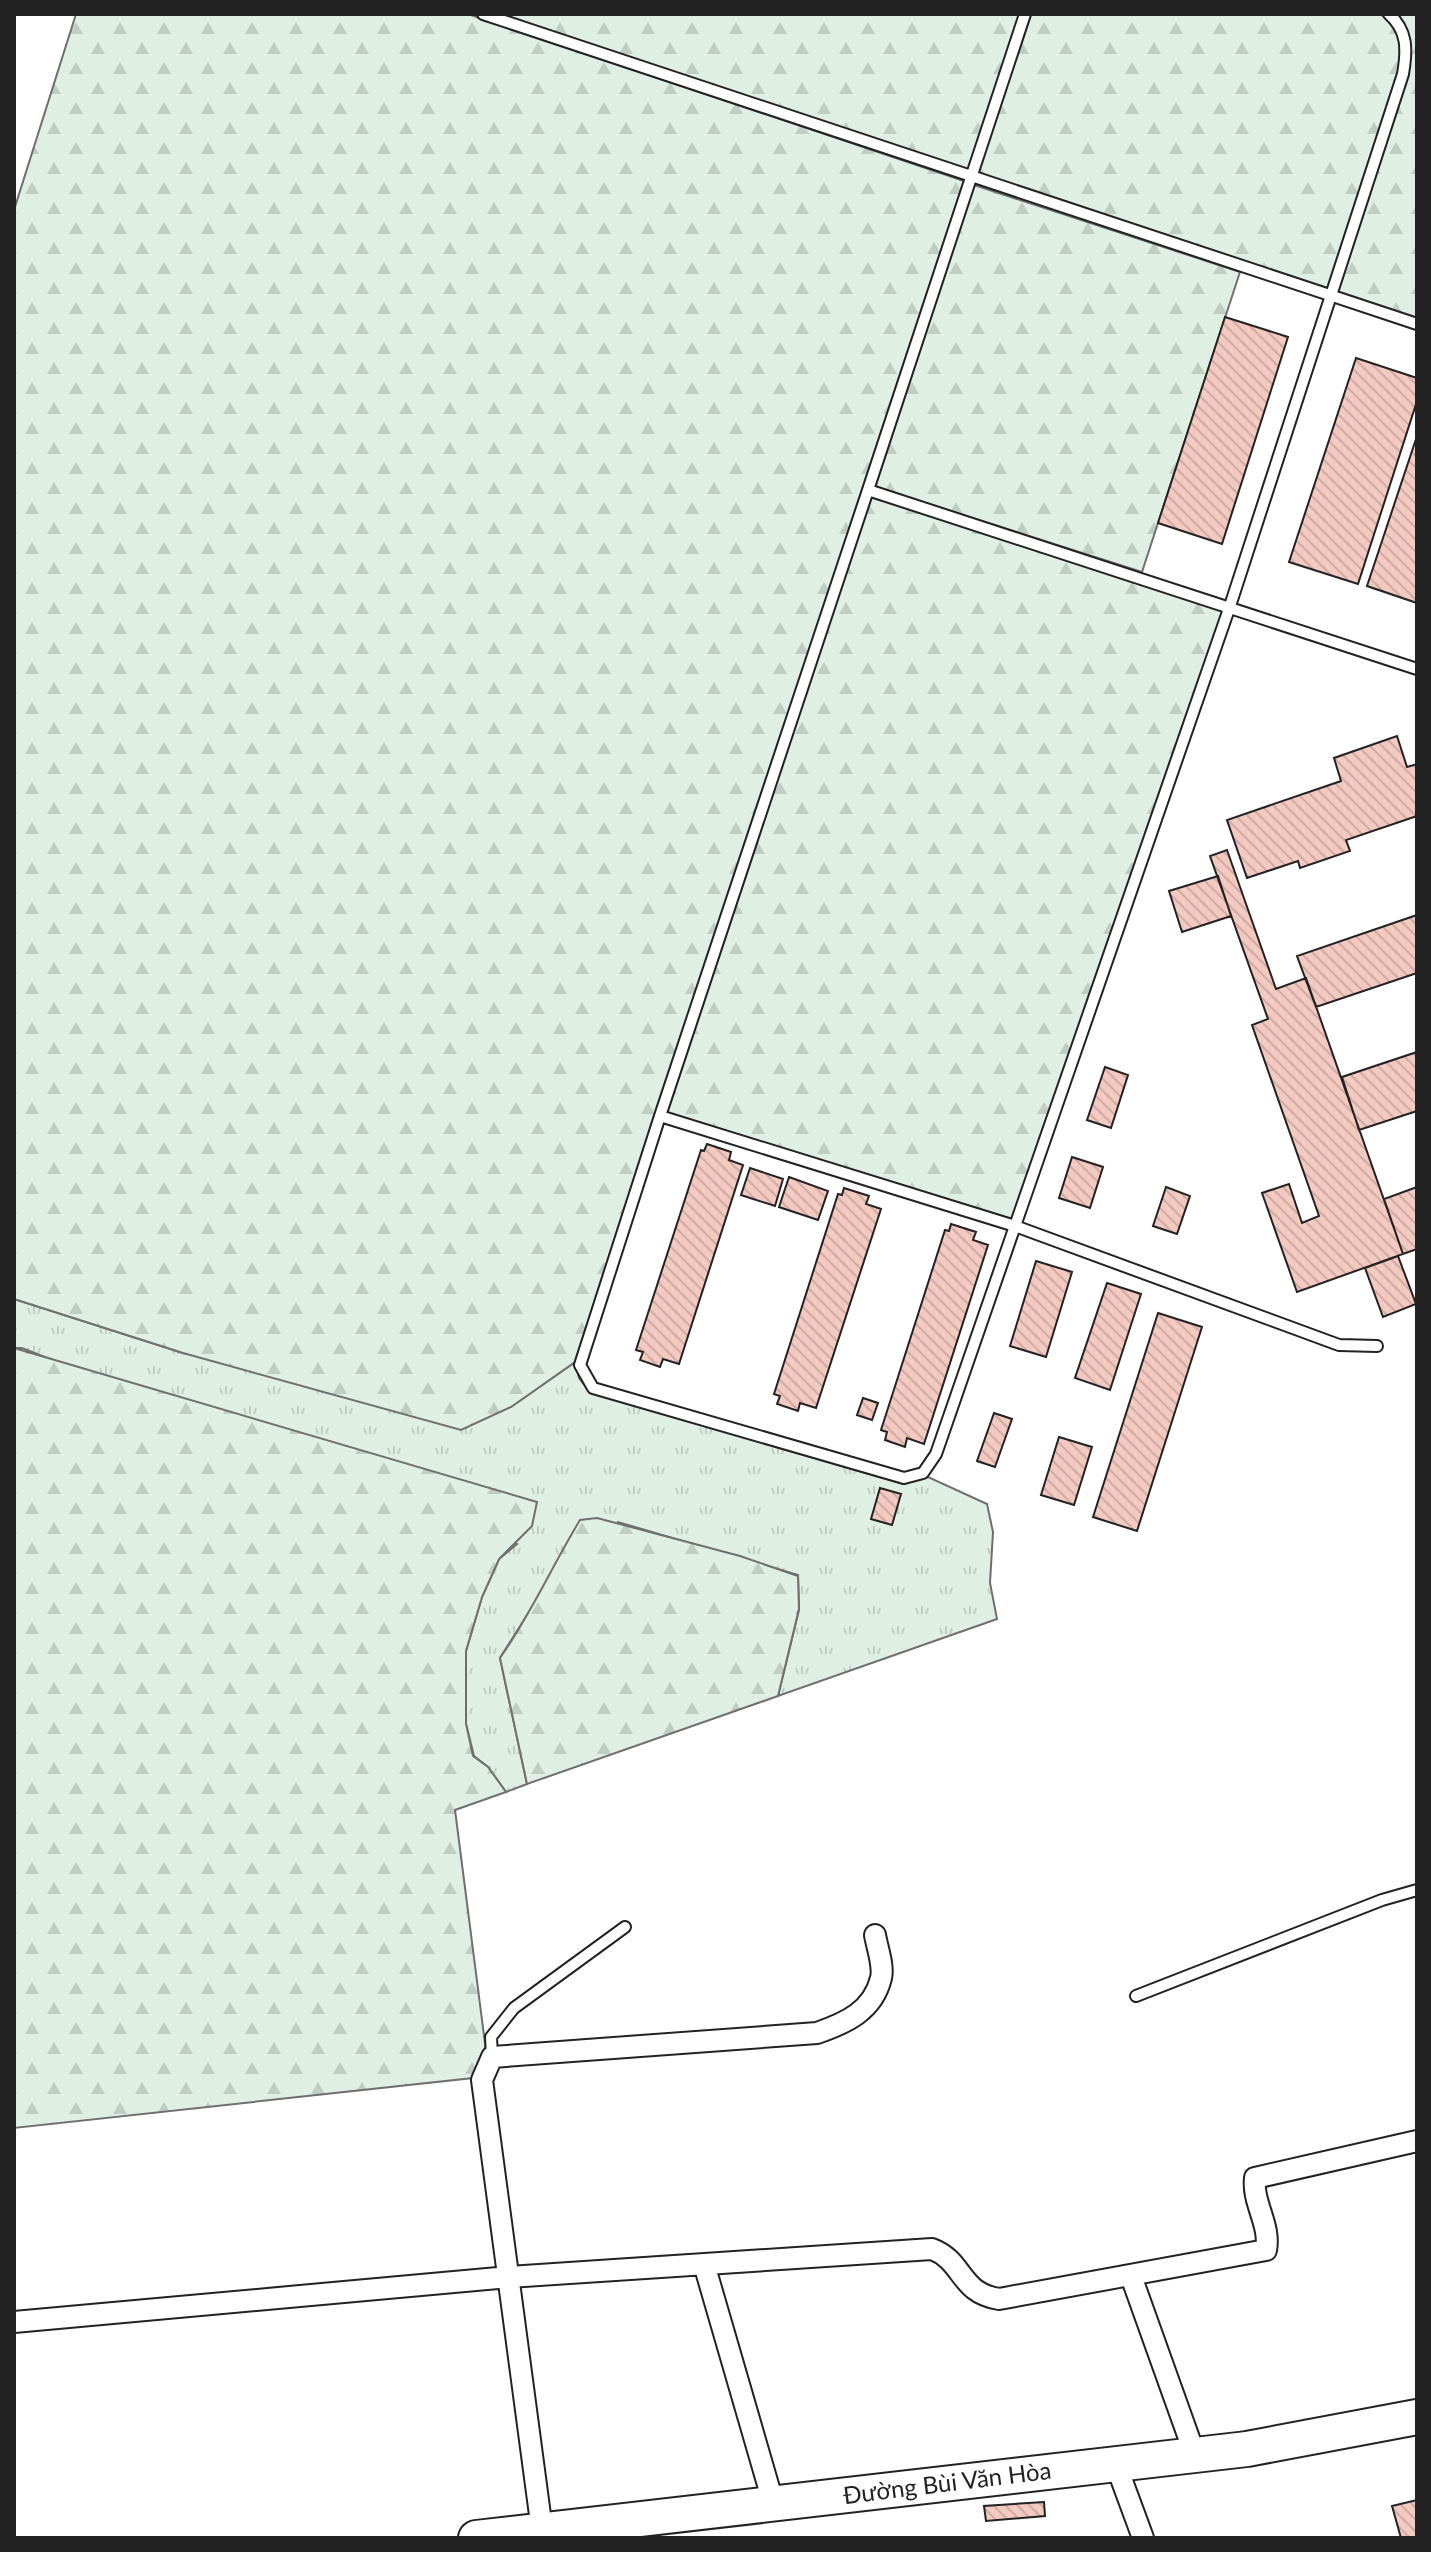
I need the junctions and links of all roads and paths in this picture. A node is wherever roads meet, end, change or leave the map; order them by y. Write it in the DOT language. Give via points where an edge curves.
graph roads {
  1 [pos="483,14"];
  2 [pos="1025,14"];
  3 [pos="1389,14"];
  4 [pos="971,178"];
  5 [pos="1331,297"];
  6 [pos="1417,324"];
  7 [pos="868,490"];
  8 [pos="1230,606"];
  9 [pos="1417,669"];
  10 [pos="660,1116"];
  11 [pos="1015,1226"];
  12 [pos="1377,1346"];
  13 [pos="1417,1890"];
  14 [pos="625,1927"];
  15 [pos="875,1935"];
  16 [pos="1136,1996"];
  17 [pos="492,2057"];
  18 [pos="1417,2141"];
  19 [pos="704,2264"];
  20 [pos="1131,2276"];
  21 [pos="509,2277"];
  22 [pos="14,2322"];
  23 [pos="1417,2417"];
  24 [pos="1195,2455"];
  25 [pos="1115,2462"];
  26 [pos="773,2502"];
  27 [pos="542,2530"];
  28 [pos="476,2538"];
  29 [pos="1143,2538"];
  1 -- 4 [label="lane"];
  2 -- 4 [label="lane"];
  3 -- 5 [label="lane" via="1407,47 1403,74"];
  4 -- 5 [label="lane"];
  4 -- 7 [label="lane"];
  5 -- 6 [label="lane"];
  5 -- 8 [label="lane"];
  7 -- 8 [label="lane"];
  7 -- 10 [label="lane"];
  8 -- 9 [label="lane"];
  8 -- 11 [label="lane"];
  10 -- 11 [label="lane"];
  10 -- 11 [label="lane" via="580,1365 593,1388 904,1478 923,1473 936,1454"];
  11 -- 12 [label="lane" via="1339,1345"];
  13 -- 16 [label="lane"];
  14 -- 17 [label="lane" via="514,2008 491,2037"];
  15 -- 17 [label="street" via="882,1976 866,2008 846,2023 817,2033"];
  17 -- 21 [label="street" via="482,2080"];
  18 -- 20 [label="street" via="1265,2173 1255,2178 1254,2190 1268,2237 1266,2250"];
  19 -- 20 [label="street" via="932,2249 954,2264 981,2296 999,2299"];
  19 -- 21 [label="street"];
  19 -- 26 [label="street"];
  20 -- 24 [label="street"];
  21 -- 22 [label="street"];
  21 -- 27 [label="street"];
  23 -- 24 [label="main road, Đường Bùi Văn Hòa"];
  24 -- 25 [label="main road, Đường Bùi Văn Hòa"];
  25 -- 26 [label="main road, Đường Bùi Văn Hòa"];
  25 -- 29 [label="street"];
  26 -- 27 [label="main road, Đường Bùi Văn Hòa"];
  27 -- 28 [label="main road, Đường Bùi Văn Hòa"];
}
